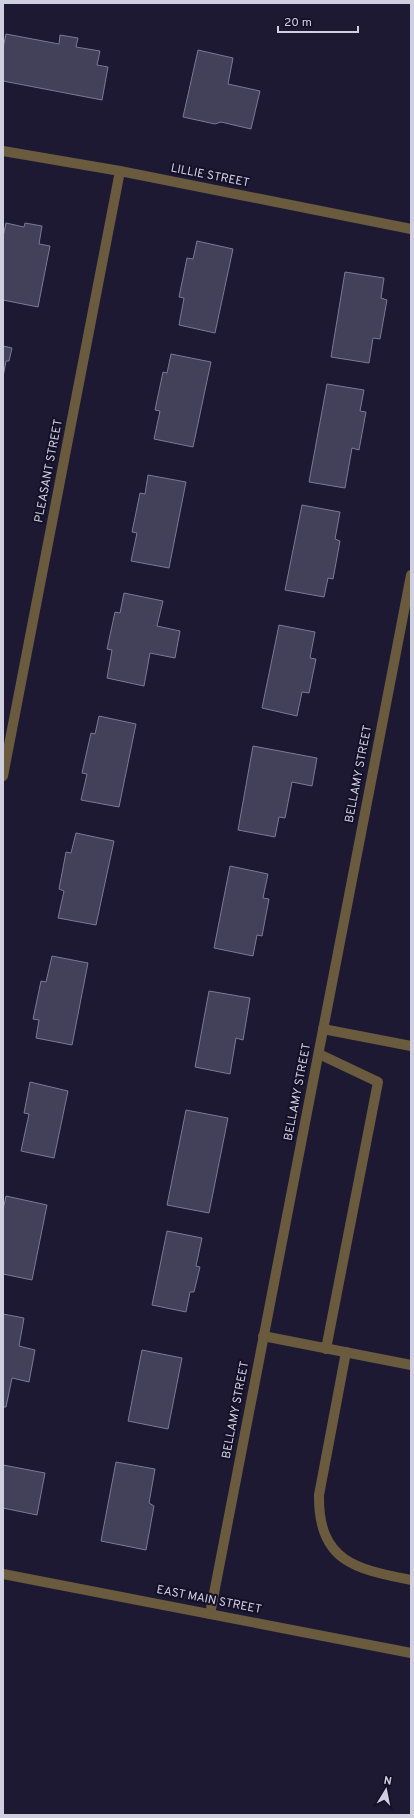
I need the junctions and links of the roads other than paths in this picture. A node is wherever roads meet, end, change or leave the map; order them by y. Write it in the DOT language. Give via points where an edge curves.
graph roads {
  1 [pos="3,151"];
  2 [pos="120,171"];
  3 [pos="411,229"];
  4 [pos="411,575"];
  5 [pos="3,776"];
  6 [pos="323,1029"];
  7 [pos="411,1046"];
  8 [pos="318,1054"];
  9 [pos="264,1336"];
  10 [pos="326,1349"];
  11 [pos="346,1352"];
  12 [pos="411,1364"];
  13 [pos="3,1574"];
  14 [pos="411,1580"];
  15 [pos="210,1614"];
  16 [pos="411,1653"];
  1 -- 2 [label="street, LILLIE STREET"];
  2 -- 3 [label="street, LILLIE STREET"];
  2 -- 5 [label="street, PLEASANT STREET"];
  4 -- 6 [label="street, BELLAMY STREET"];
  6 -- 7 [label="street"];
  6 -- 8 [label="street, BELLAMY STREET"];
  8 -- 9 [label="street, BELLAMY STREET"];
  8 -- 10 [label="street" via="378,1082"];
  9 -- 10 [label="street"];
  9 -- 15 [label="street, BELLAMY STREET"];
  10 -- 11 [label="street"];
  11 -- 12 [label="street"];
  11 -- 14 [label="street" via="319,1495 318,1516 325,1535 336,1552 353,1565 372,1572"];
  13 -- 15 [label="street, EAST MAIN STREET"];
  15 -- 16 [label="street, EAST MAIN STREET"];
}
